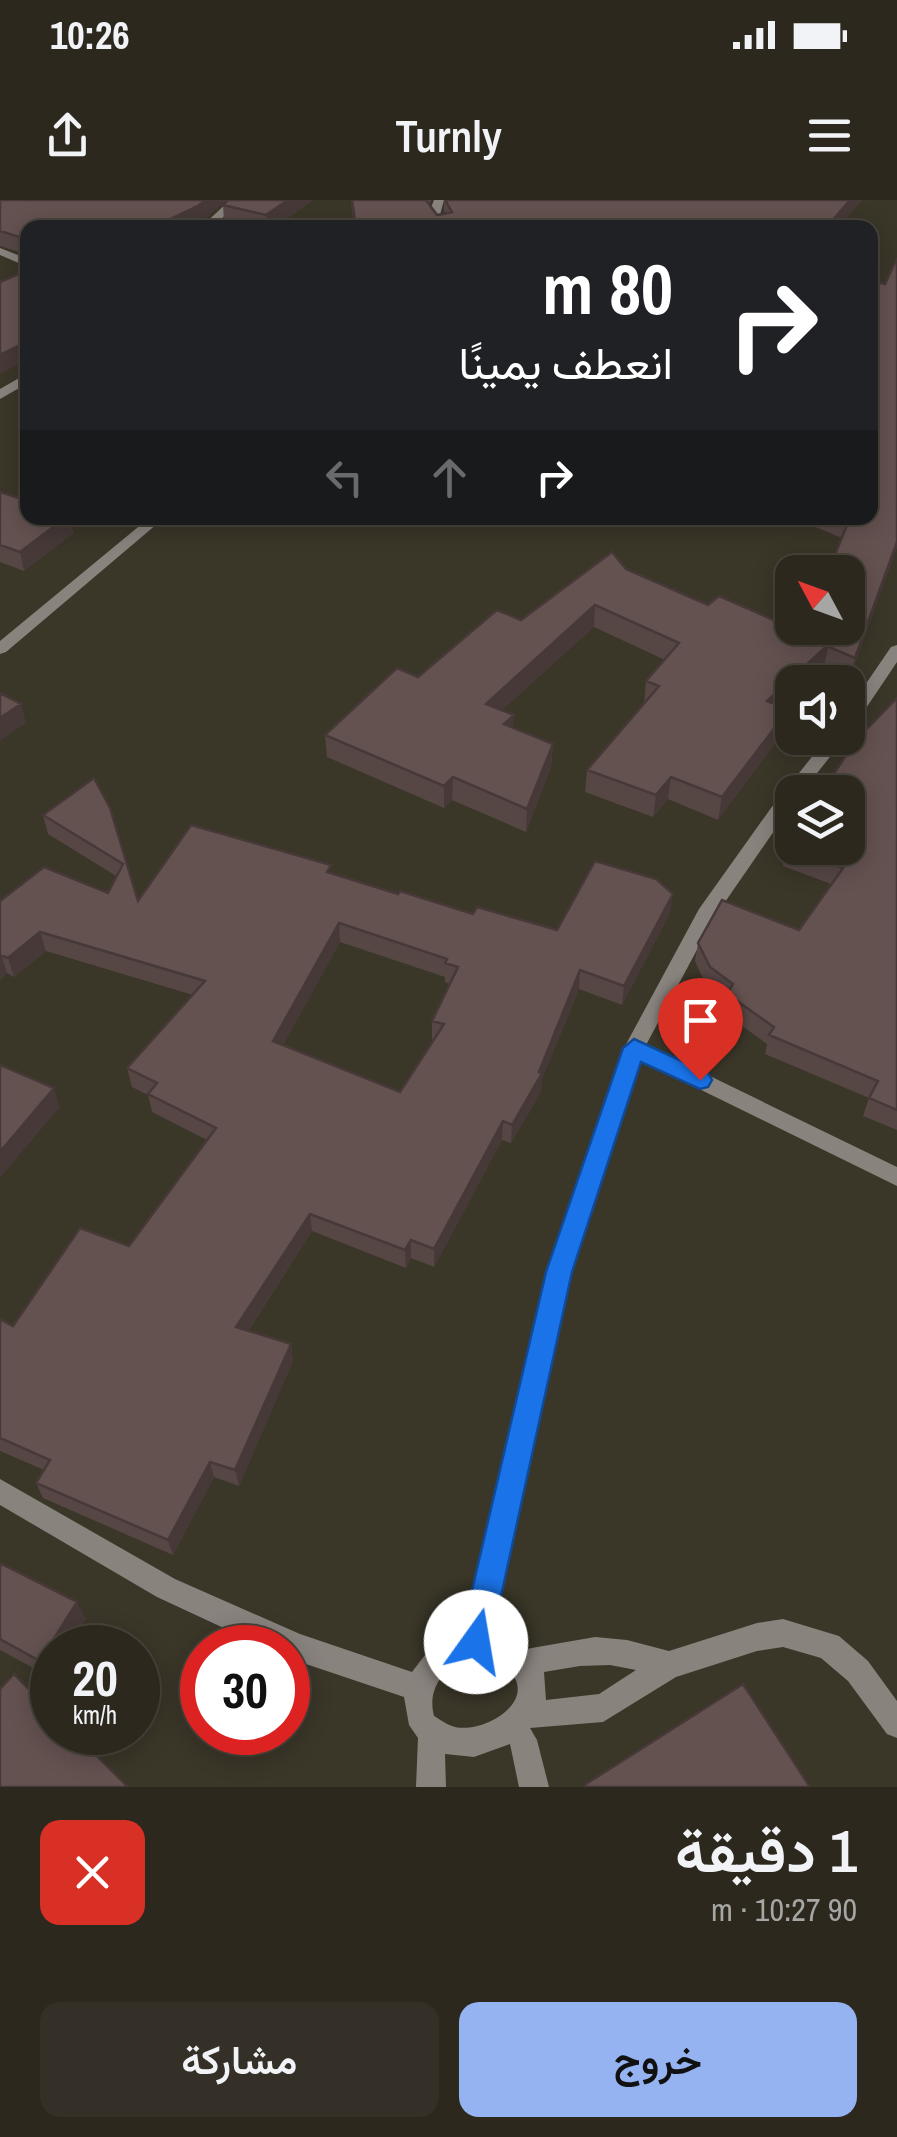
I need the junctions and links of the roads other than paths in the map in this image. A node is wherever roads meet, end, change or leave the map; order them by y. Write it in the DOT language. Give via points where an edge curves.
graph roads {
  1 [pos="236,200"];
  2 [pos="214,220"];
  3 [pos="149,525"];
  4 [pos="0,649"];
  5 [pos="897,650"];
  6 [pos="865,697"];
  7 [pos="822,755"];
  8 [pos="634,1048"];
  9 [pos="897,1177"];
  10 [pos="0,1491"];
  11 [pos="476,1642"];
  12 [pos="520,1664"];
  13 [pos="670,1665"];
  14 [pos="419,1688"];
  15 [pos="897,1724"];
  16 [pos="528,1728"];
  17 [pos="431,1741"];
  18 [pos="431,1787"];
  19 [pos="534,1787"];
  1 -- 2 [label="street"];
  3 -- 4 [label="street"];
  5 -- 6 [label="street"];
  7 -- 8 [label="street" via="706,914"];
  8 -- 9 [label="street"];
  8 -- 11 [label="street" via="559,1272"];
  10 -- 14 [label="street" via="166,1588 298,1647"];
  11 -- 12 [label="street" via="500,1647"];
  11 -- 14 [label="street" via="450,1648 430,1664"];
  12 -- 13 [label="street" via="594,1648"];
  12 -- 16 [label="street" via="532,1688"];
  13 -- 15 [label="street" via="757,1637 806,1638 829,1646 858,1671"];
  13 -- 16 [label="street" via="603,1708"];
  14 -- 17 [label="street" via="418,1716"];
  16 -- 17 [label="street" via="502,1759 477,1765 450,1758"];
  16 -- 19 [label="street"];
  17 -- 18 [label="street"];
}
